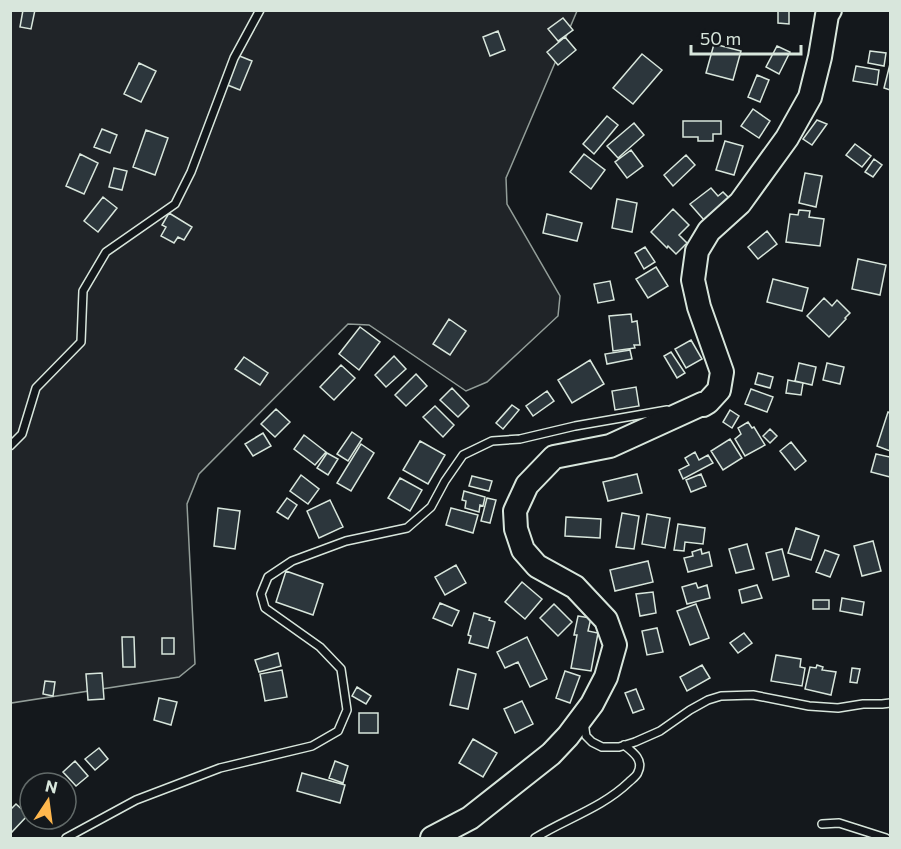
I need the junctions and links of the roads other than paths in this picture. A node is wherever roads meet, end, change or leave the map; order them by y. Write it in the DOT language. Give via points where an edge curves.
graph roads {
  1 [pos="260,10"];
  2 [pos="830,10"];
  3 [pos="702,404"];
  4 [pos="10,446"];
  5 [pos="891,703"];
  6 [pos="585,714"];
  7 [pos="624,746"];
  8 [pos="822,824"];
  9 [pos="66,838"];
  10 [pos="432,838"];
  11 [pos="535,838"];
  12 [pos="886,838"];
  1 -- 4 [label="lane" via="234,58 175,204 106,252 83,291 81,342 36,388 22,434"];
  2 -- 3 [label="highway" via="810,97 787,138 740,203 709,231 697,251 693,280 722,372 719,390"];
  3 -- 6 [label="highway" via="610,446 554,457 527,485 515,511 523,550 537,566 575,587 606,620 615,645 606,677"];
  3 -- 9 [label="lane" via="492,441 463,455 431,507 407,528 346,541 292,561 268,577 261,594 265,608 320,647 341,669 347,710 338,731 312,746 220,768 136,800"];
  5 -- 7 [label="lane" via="838,708 753,695 721,696 690,710 660,731"];
  6 -- 7 [label="lane" via="586,736 592,742 602,747"];
  6 -- 10 [label="highway" via="550,754 470,818"];
  7 -- 11 [label="lane" via="637,755 638,773 605,802"];
  8 -- 12 [label="lane" via="840,823"];
}
